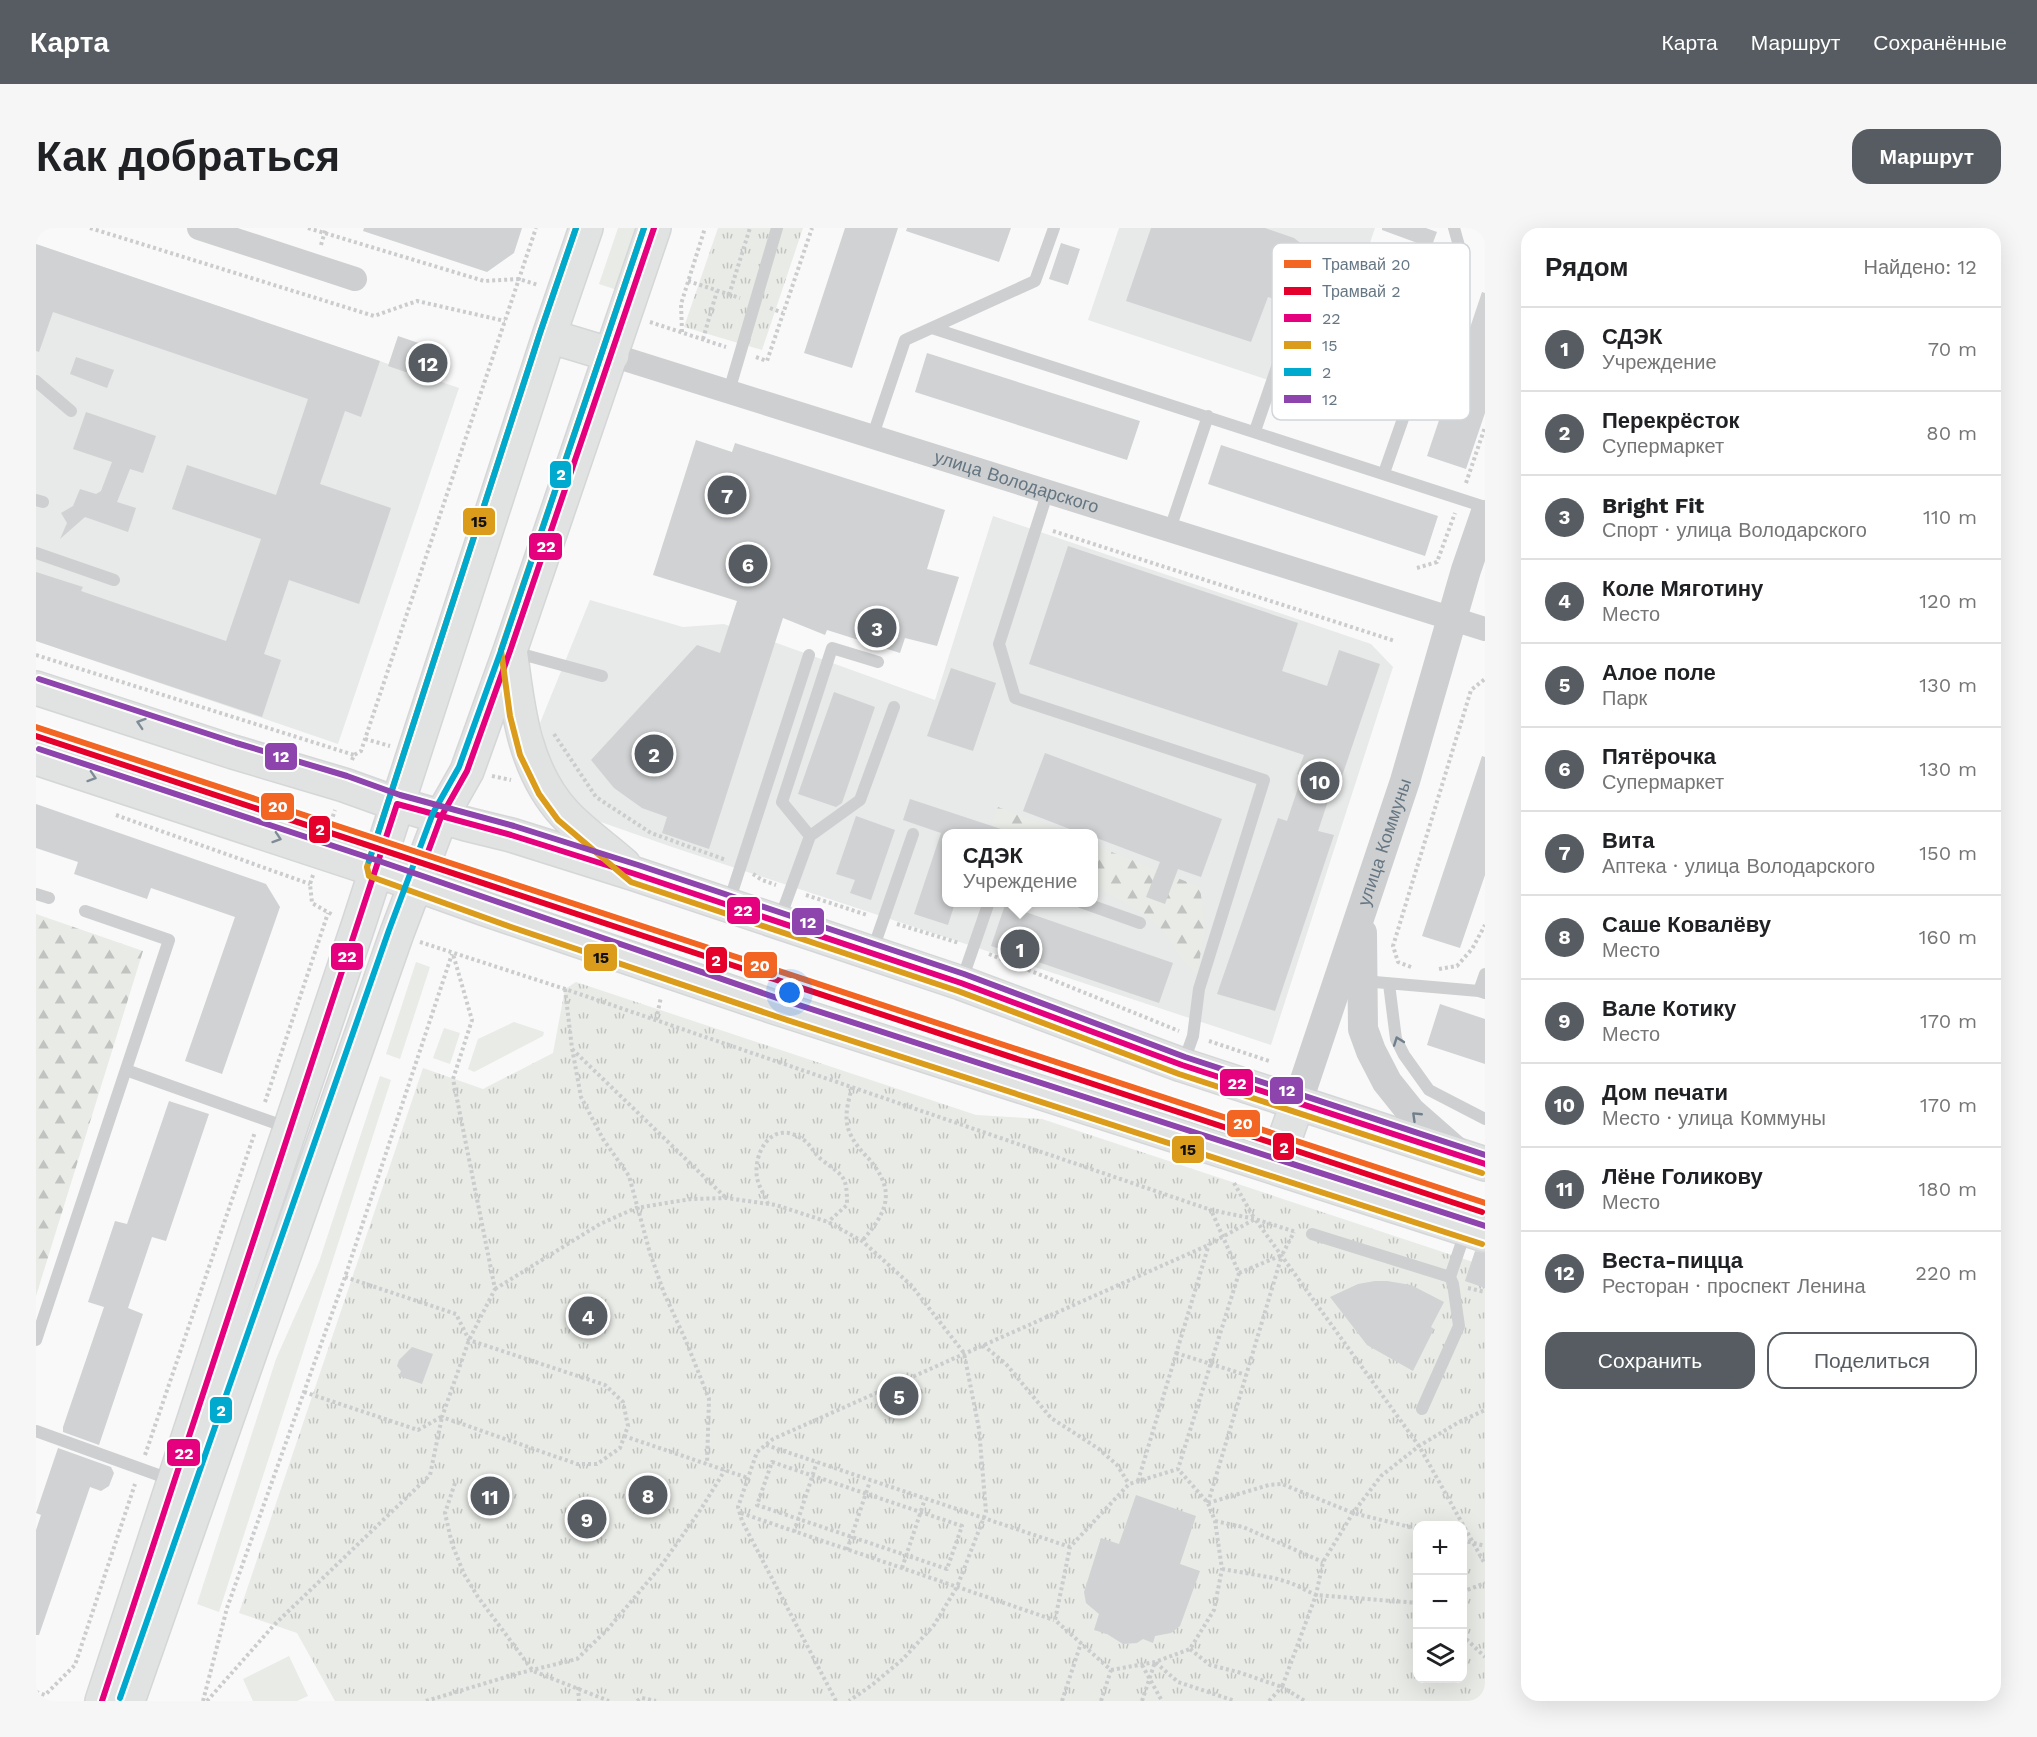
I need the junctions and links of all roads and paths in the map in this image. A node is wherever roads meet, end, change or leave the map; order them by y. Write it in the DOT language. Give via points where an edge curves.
graph roads {
  1 [pos="199,228"];
  2 [pos="308,228"];
  3 [pos="536,228"];
  4 [pos="586,228"];
  5 [pos="654,228"];
  6 [pos="705,228"];
  7 [pos="750,228"];
  8 [pos="777,228"];
  9 [pos="812,228"];
  10 [pos="1054,228"];
  11 [pos="1454,228"];
  12 [pos="1458,243"];
  13 [pos="355,279"];
  14 [pos="519,279"];
  15 [pos="688,281"];
  16 [pos="717,291"];
  17 [pos="729,295"];
  18 [pos="755,303"];
  19 [pos="783,313"];
  20 [pos="932,328"];
  21 [pos="682,332"];
  22 [pos="549,336"];
  23 [pos="703,339"];
  24 [pos="612,355"];
  25 [pos="767,361"];
  26 [pos="36,381"];
  27 [pos="1272,382"];
  28 [pos="729,391"];
  29 [pos="70,411"];
  30 [pos="1208,416"];
  31 [pos="1403,420"];
  32 [pos="1255,432"];
  33 [pos="873,435"];
  34 [pos="1384,473"];
  35 [pos="1048,491"];
  36 [pos="1485,507"];
  37 [pos="1485,515"];
  38 [pos="1037,526"];
  39 [pos="1170,529"];
  40 [pos="36,553"];
  41 [pos="114,580"];
  42 [pos="1453,618"];
  43 [pos="1485,629"];
  44 [pos="1395,641"];
  45 [pos="510,651"];
  46 [pos="36,655"];
  47 [pos="809,655"];
  48 [pos="879,662"];
  49 [pos="602,676"];
  50 [pos="1485,679"];
  51 [pos="36,688"];
  52 [pos="894,707"];
  53 [pos="36,758"];
  54 [pos="397,804"];
  55 [pos="113,814"];
  56 [pos="441,817"];
  57 [pos="913,834"];
  58 [pos="810,836"];
  59 [pos="376,870"];
  60 [pos="635,874"];
  61 [pos="416,884"];
  62 [pos="36,894"];
  63 [pos="49,898"];
  64 [pos="728,906"];
  65 [pos="988,907"];
  66 [pos="1093,907"];
  67 [pos="85,911"];
  68 [pos="328,913"];
  69 [pos="1361,914"];
  70 [pos="359,922"];
  71 [pos="778,923"];
  72 [pos="1140,923"];
  73 [pos="1485,925"];
  74 [pos="420,942"];
  75 [pos="453,953"];
  76 [pos="871,954"];
  77 [pos="1414,969"];
  78 [pos="1436,970"];
  79 [pos="1485,974"];
  80 [pos="1376,982"];
  81 [pos="961,983"];
  82 [pos="565,989"];
  83 [pos="1482,992"];
  84 [pos="572,1048"];
  85 [pos="1182,1065"];
  86 [pos="126,1070"];
  87 [pos="852,1087"];
  88 [pos="1297,1104"];
  89 [pos="260,1118"];
  90 [pos="1485,1119"];
  91 [pos="290,1129"];
  92 [pos="1472,1160"];
  93 [pos="1275,1167"];
  94 [pos="1231,1177"];
  95 [pos="726,1198"];
  96 [pos="768,1204"];
  97 [pos="636,1208"];
  98 [pos="1211,1210"];
  99 [pos="1255,1219"];
  100 [pos="828,1222"];
  101 [pos="1294,1232"];
  102 [pos="1476,1232"];
  103 [pos="1308,1235"];
  104 [pos="1223,1236"];
  105 [pos="862,1241"];
  106 [pos="1209,1244"];
  107 [pos="1282,1255"];
  108 [pos="1239,1273"];
  109 [pos="345,1277"];
  110 [pos="1451,1280"];
  111 [pos="495,1288"];
  112 [pos="1485,1292"];
  113 [pos="36,1340"];
  114 [pos="469,1340"];
  115 [pos="983,1345"];
  116 [pos="964,1353"];
  117 [pos="1176,1353"];
  118 [pos="1211,1364"];
  119 [pos="1246,1375"];
  120 [pos="304,1392"];
  121 [pos="1422,1409"];
  122 [pos="1485,1410"];
  123 [pos="442,1417"];
  124 [pos="36,1431"];
  125 [pos="624,1436"];
  126 [pos="766,1445"];
  127 [pos="1419,1446"];
  128 [pos="817,1462"];
  129 [pos="707,1464"];
  130 [pos="140,1469"];
  131 [pos="1178,1469"];
  132 [pos="725,1470"];
  133 [pos="813,1476"];
  134 [pos="748,1478"];
  135 [pos="870,1480"];
  136 [pos="173,1481"];
  137 [pos="1137,1481"];
  138 [pos="455,1483"];
  139 [pos="1130,1484"];
  140 [pos="866,1493"];
  141 [pos="925,1499"];
  142 [pos="1208,1503"];
  143 [pos="920,1512"];
  144 [pos="740,1513"];
  145 [pos="1353,1513"];
  146 [pos="799,1519"];
  147 [pos="983,1519"];
  148 [pos="1215,1521"];
  149 [pos="1413,1528"];
  150 [pos="794,1532"];
  151 [pos="851,1537"];
  152 [pos="1467,1541"];
  153 [pos="1473,1542"];
  154 [pos="1485,1546"];
  155 [pos="1070,1547"];
  156 [pos="847,1550"];
  157 [pos="906,1555"];
  158 [pos="1323,1562"];
  159 [pos="1485,1564"];
  160 [pos="902,1568"];
  161 [pos="1222,1569"];
  162 [pos="1485,1583"];
  163 [pos="957,1587"];
  164 [pos="1467,1590"];
  165 [pos="1316,1595"];
  166 [pos="1413,1603"];
  167 [pos="1055,1620"];
  168 [pos="1467,1640"];
  169 [pos="1081,1643"];
  170 [pos="1190,1649"];
  171 [pos="1485,1657"];
  172 [pos="1155,1662"];
  173 [pos="1142,1665"];
  174 [pos="1111,1670"];
  175 [pos="533,1671"];
  176 [pos="1149,1679"];
  177 [pos="578,1687"];
  178 [pos="1282,1687"];
  179 [pos="36,1692"];
  180 [pos="102,1701"];
  181 [pos="128,1701"];
  182 [pos="205,1701"];
  183 [pos="426,1701"];
  184 [pos="579,1701"];
  185 [pos="609,1701"];
  186 [pos="637,1701"];
  187 [pos="656,1701"];
  188 [pos="836,1701"];
  189 [pos="849,1701"];
  190 [pos="1062,1701"];
  191 [pos="1101,1701"];
  192 [pos="1142,1701"];
  193 [pos="1162,1701"];
  194 [pos="1235,1701"];
  195 [pos="1269,1701"];
  196 [pos="1305,1701"];
  1 -- 13 [label="street"];
  2 -- 14 [label="path" via="484,281"];
  3 -- 14 [label="path"];
  4 -- 22 [label="main road"];
  5 -- 24 [label="main road"];
  6 -- 15 [label="path"];
  7 -- 17 [label="path"];
  8 -- 18 [label="lane"];
  9 -- 19 [label="path"];
  10 -- 20 [label="lane" via="1035,281"];
  11 -- 12 [label="lane"];
  14 -- 46 [label="path" via="361,751 354,755"];
  15 -- 16 [label="path"];
  15 -- 21 [label="path" via="681,304"];
  16 -- 17 [label="path"];
  16 -- 23 [label="path"];
  17 -- 18 [label="path"];
  18 -- 19 [label="path"];
  18 -- 28 [label="lane"];
  19 -- 25 [label="path"];
  20 -- 30 [label="lane"];
  20 -- 33 [label="lane" via="905,340"];
  22 -- 24 [label="main road, улица Володарского"];
  22 -- 54 [label="main road"];
  24 -- 28 [label="street, улица Володарского"];
  24 -- 45 [label="main road"];
  26 -- 29 [label="lane"];
  27 -- 32 [label="lane"];
  28 -- 33 [label="street, улица Володарского"];
  30 -- 32 [label="lane"];
  30 -- 39 [label="lane"];
  31 -- 34 [label="lane"];
  32 -- 34 [label="lane"];
  33 -- 35 [label="street, улица Володарского"];
  34 -- 36 [label="lane"];
  35 -- 38 [label="lane"];
  35 -- 39 [label="street, улица Володарского"];
  37 -- 42 [label="street, улица Коммуны"];
  38 -- 44 [label="path"];
  38 -- 85 [label="lane" via="999,644 1015,698 1264,780 1199,989 1193,1036"];
  39 -- 42 [label="street, улица Володарского"];
  40 -- 41 [label="lane"];
  42 -- 43 [label="street, улица Володарского"];
  42 -- 69 [label="street, улица Коммуны"];
  45 -- 49 [label="lane"];
  45 -- 56 [label="main road" via="467,771"];
  45 -- 60 [label="main road" via="519,715 529,753 546,789 565,814"];
  47 -- 64 [label="lane"];
  48 -- 58 [label="lane" via="832,648 782,802"];
  50 -- 77 [label="path" via="1471,690 1393,946 1398,962"];
  54 -- 51 [label="main road, one-way"];
  52 -- 58 [label="lane" via="860,800"];
  53 -- 59 [label="main road, one-way"];
  54 -- 56 [label="main road"];
  54 -- 59 [label="main road"];
  55 -- 68 [label="path" via="310,884 312,903"];
  56 -- 60 [label="main road"];
  56 -- 61 [label="main road"];
  57 -- 76 [label="lane"];
  58 -- 71 [label="lane"];
  59 -- 61 [label="main road"];
  59 -- 70 [label="main road"];
  60 -- 64 [label="main road"];
  61 -- 93 [label="main road" via="774,1007"];
  61 -- 181 [label="main road"];
  62 -- 63 [label="lane"];
  64 -- 71 [label="main road"];
  65 -- 81 [label="lane"];
  66 -- 72 [label="lane"];
  67 -- 86 [label="lane" via="169,940"];
  68 -- 70 [label="path"];
  68 -- 89 [label="path"];
  69 -- 80 [label="street"];
  69 -- 88 [label="street, улица Коммуны"];
  70 -- 91 [label="main road"];
  71 -- 76 [label="main road"];
  73 -- 78 [label="path" via="1457,966"];
  74 -- 75 [label="path"];
  75 -- 82 [label="path"];
  75 -- 109 [label="path"];
  75 -- 111 [label="path" via="472,1020 453,1079"];
  76 -- 81 [label="main road"];
  79 -- 83 [label="lane"];
  80 -- 83 [label="lane"];
  90 -- 80 [label="lane, one-way" via="1430,1090 1395,1040"];
  92 -- 80 [label="street, one-way" via="1411,1112 1387,1082 1363,1029"];
  81 -- 85 [label="main road"];
  82 -- 84 [label="path"];
  82 -- 87 [label="path"];
  84 -- 95 [label="path"];
  84 -- 97 [label="path" via="581,1097 603,1139 629,1176"];
  85 -- 88 [label="main road"];
  86 -- 89 [label="lane"];
  86 -- 113 [label="lane"];
  87 -- 98 [label="path"];
  87 -- 105 [label="path" via="846,1108 848,1129 879,1171 887,1202 878,1222"];
  88 -- 92 [label="main road"];
  88 -- 93 [label="main road, улица Коммуны"];
  89 -- 91 [label="lane"];
  89 -- 130 [label="path"];
  91 -- 136 [label="main road"];
  93 -- 102 [label="main road"];
  94 -- 99 [label="path"];
  95 -- 96 [label="path"];
  95 -- 97 [label="path"];
  96 -- 100 [label="path"];
  96 -- 100 [label="path" via="757,1180 758,1153 775,1135 788,1133 811,1144 847,1184 847,1205"];
  97 -- 111 [label="path" via="600,1224"];
  97 -- 129 [label="path" via="664,1293 709,1399"];
  98 -- 99 [label="path"];
  98 -- 104 [label="path"];
  99 -- 101 [label="path"];
  99 -- 104 [label="path"];
  99 -- 107 [label="path"];
  100 -- 105 [label="path"];
  101 -- 103 [label="path"];
  101 -- 107 [label="path"];
  102 -- 110 [label="lane"];
  103 -- 110 [label="lane"];
  104 -- 106 [label="path"];
  104 -- 108 [label="path"];
  105 -- 116 [label="path" via="911,1285"];
  106 -- 115 [label="path"];
  106 -- 117 [label="path"];
  107 -- 108 [label="path"];
  107 -- 119 [label="path"];
  107 -- 127 [label="path"];
  108 -- 118 [label="path"];
  109 -- 114 [label="path" via="456,1314"];
  109 -- 120 [label="path"];
  110 -- 112 [label="path"];
  110 -- 121 [label="lane" via="1459,1326"];
  111 -- 114 [label="path"];
  114 -- 123 [label="path"];
  114 -- 125 [label="path" via="605,1385 623,1402 628,1426"];
  115 -- 116 [label="path"];
  115 -- 139 [label="path" via="1006,1364 1051,1418 1099,1449"];
  116 -- 126 [label="path"];
  116 -- 147 [label="path" via="981,1449 986,1512"];
  117 -- 118 [label="path"];
  117 -- 137 [label="path"];
  118 -- 119 [label="path"];
  118 -- 131 [label="path"];
  119 -- 142 [label="path"];
  120 -- 123 [label="path" via="418,1430"];
  120 -- 182 [label="path" via="227,1608"];
  122 -- 127 [label="path"];
  123 -- 125 [label="path" via="576,1464 597,1464 620,1448"];
  123 -- 182 [label="path" via="430,1474 274,1625"];
  124 -- 130 [label="lane"];
  125 -- 129 [label="path"];
  126 -- 128 [label="path"];
  126 -- 134 [label="path" via="757,1452"];
  127 -- 145 [label="path" via="1382,1476"];
  127 -- 153 [label="path"];
  128 -- 133 [label="path"];
  128 -- 135 [label="path"];
  129 -- 132 [label="path"];
  130 -- 136 [label="lane"];
  130 -- 179 [label="path" via="75,1665 45,1695"];
  131 -- 137 [label="path"];
  131 -- 142 [label="path"];
  132 -- 134 [label="path"];
  132 -- 175 [label="path" via="661,1566 608,1629 577,1659"];
  133 -- 140 [label="path"];
  133 -- 146 [label="path"];
  133 -- 146 [label="path" via="772,1462 757,1505"];
  134 -- 144 [label="path" via="738,1507"];
  135 -- 140 [label="path"];
  135 -- 141 [label="path"];
  136 -- 180 [label="main road"];
  137 -- 139 [label="path"];
  138 -- 175 [label="path" via="445,1512 464,1574"];
  139 -- 155 [label="path"];
  140 -- 143 [label="path"];
  140 -- 151 [label="path"];
  141 -- 143 [label="path"];
  141 -- 147 [label="path"];
  142 -- 145 [label="path" via="1282,1484"];
  142 -- 148 [label="path"];
  143 -- 157 [label="path"];
  143 -- 157 [label="path" via="962,1526 947,1569"];
  144 -- 150 [label="path"];
  144 -- 188 [label="path"];
  145 -- 149 [label="path"];
  145 -- 158 [label="path"];
  146 -- 150 [label="path"];
  146 -- 151 [label="path"];
  147 -- 155 [label="path"];
  147 -- 163 [label="path"];
  148 -- 158 [label="path" via="1243,1527"];
  148 -- 161 [label="path"];
  150 -- 156 [label="path"];
  151 -- 156 [label="path"];
  151 -- 157 [label="path"];
  152 -- 153 [label="path"];
  153 -- 154 [label="path"];
  153 -- 159 [label="path"];
  155 -- 167 [label="path"];
  156 -- 160 [label="path"];
  157 -- 160 [label="path"];
  158 -- 165 [label="path"];
  160 -- 163 [label="path"];
  161 -- 165 [label="path" via="1274,1578"];
  161 -- 170 [label="path" via="1214,1610"];
  162 -- 164 [label="path"];
  163 -- 167 [label="path"];
  163 -- 189 [label="path" via="934,1625 903,1659"];
  165 -- 166 [label="path"];
  165 -- 178 [label="path"];
  167 -- 169 [label="path"];
  168 -- 171 [label="path"];
  169 -- 174 [label="path"];
  169 -- 190 [label="path"];
  170 -- 172 [label="path"];
  170 -- 178 [label="path" via="1210,1665"];
  172 -- 173 [label="path"];
  172 -- 176 [label="path"];
  172 -- 194 [label="path" via="1178,1682"];
  173 -- 174 [label="path"];
  173 -- 176 [label="path"];
  174 -- 191 [label="path"];
  175 -- 177 [label="path"];
  175 -- 183 [label="path"];
  176 -- 192 [label="path"];
  176 -- 193 [label="path"];
  177 -- 184 [label="path"];
  177 -- 185 [label="path"];
  178 -- 195 [label="path"];
  178 -- 196 [label="path"];
  186 -- 187 [label="path"];
}
